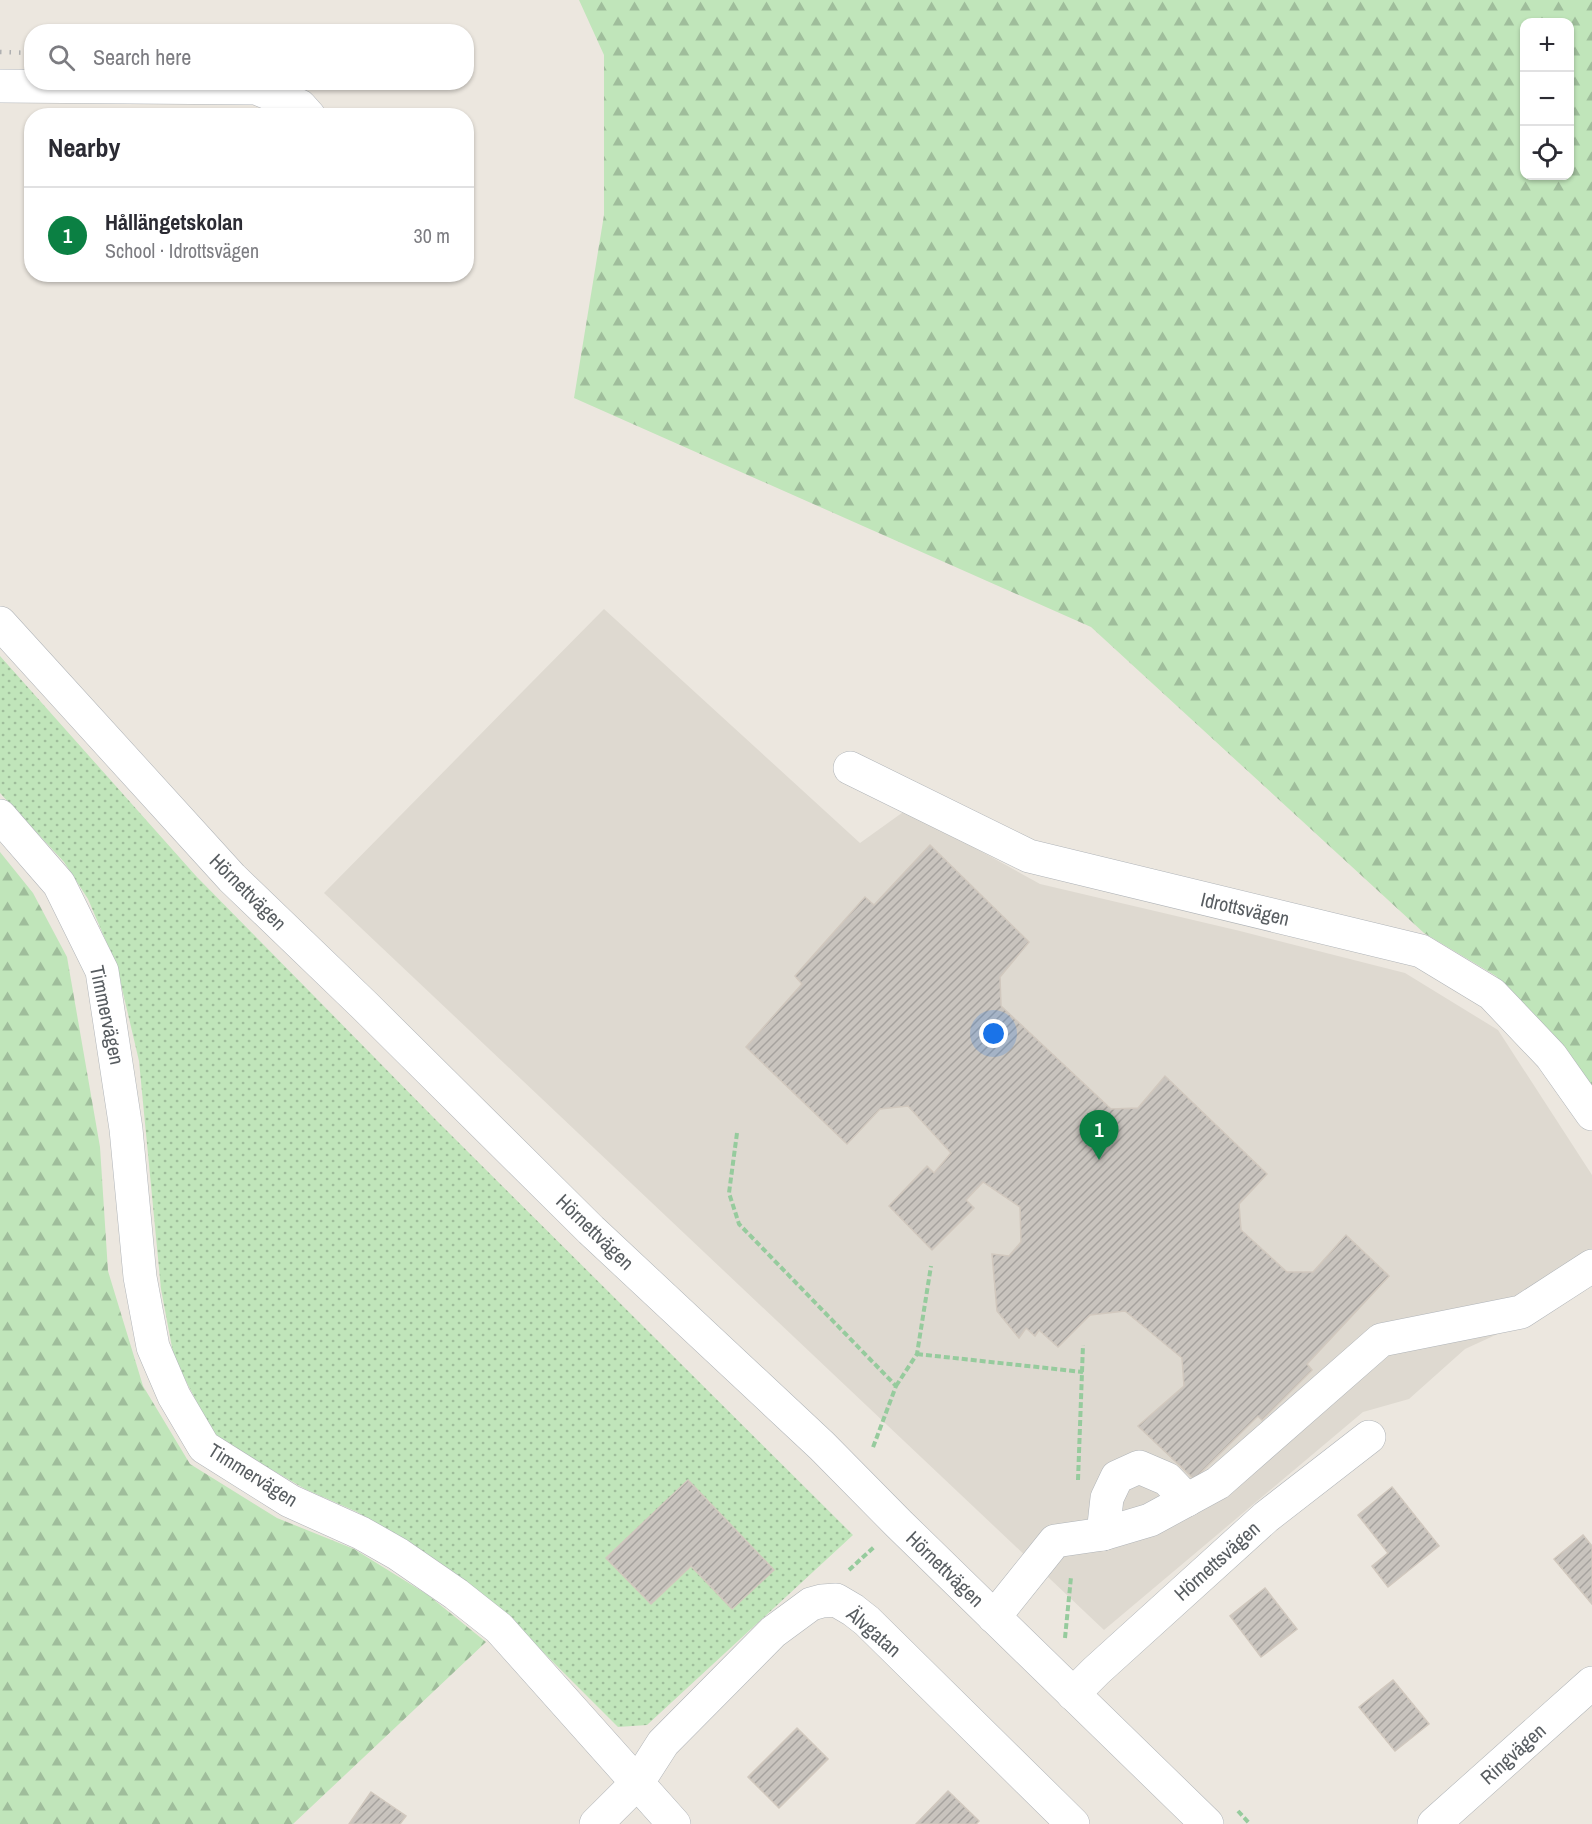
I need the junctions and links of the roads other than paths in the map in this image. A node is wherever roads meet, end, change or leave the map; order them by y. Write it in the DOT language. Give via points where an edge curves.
graph roads {
  1 [pos="0,86"];
  2 [pos="24,86"];
  3 [pos="263,90"];
  4 [pos="302,108"];
  5 [pos="0,623"];
  6 [pos="850,768"];
  7 [pos="0,816"];
  8 [pos="1592,1114"];
  9 [pos="1592,1266"];
  10 [pos="1369,1437"];
  11 [pos="1187,1500"];
  12 [pos="1103,1534"];
  13 [pos="994,1617"];
  14 [pos="1592,1683"];
  15 [pos="1073,1694"];
  16 [pos="638,1782"];
  17 [pos="596,1824"];
  18 [pos="674,1824"];
  19 [pos="1073,1824"];
  20 [pos="1207,1824"];
  21 [pos="1434,1824"];
  1 -- 2 [label="street"];
  3 -- 4 [label="street"];
  5 -- 13 [label="street, Hörnettvägen" via="232,878 591,1230 822,1446"];
  6 -- 8 [label="street, Idrottsvägen" via="1029,856 1421,951 1492,994 1551,1056"];
  7 -- 16 [label="street, Timmervägen" via="59,884 102,971 126,1129 140,1277 153,1347 174,1395 204,1447 290,1501 398,1554 456,1594 499,1629"];
  9 -- 11 [label="street" via="1521,1312 1381,1340 1218,1483"];
  10 -- 15 [label="street, Hörnettsvägen" via="1266,1517"];
  11 -- 12 [label="street" via="1150,1520"];
  11 -- 12 [label="street" via="1167,1479 1139,1467 1117,1477 1107,1498"];
  12 -- 13 [label="street" via="1055,1541"];
  13 -- 15 [label="street, Hörnettvägen"];
  14 -- 21 [label="street, Ringvägen"];
  15 -- 20 [label="street, Hörnettvägen"];
  16 -- 17 [label="street"];
  16 -- 18 [label="street, Timmervägen"];
  16 -- 19 [label="street, Älvgatan" via="663,1743 772,1632 811,1604 836,1600 860,1616"];
}
